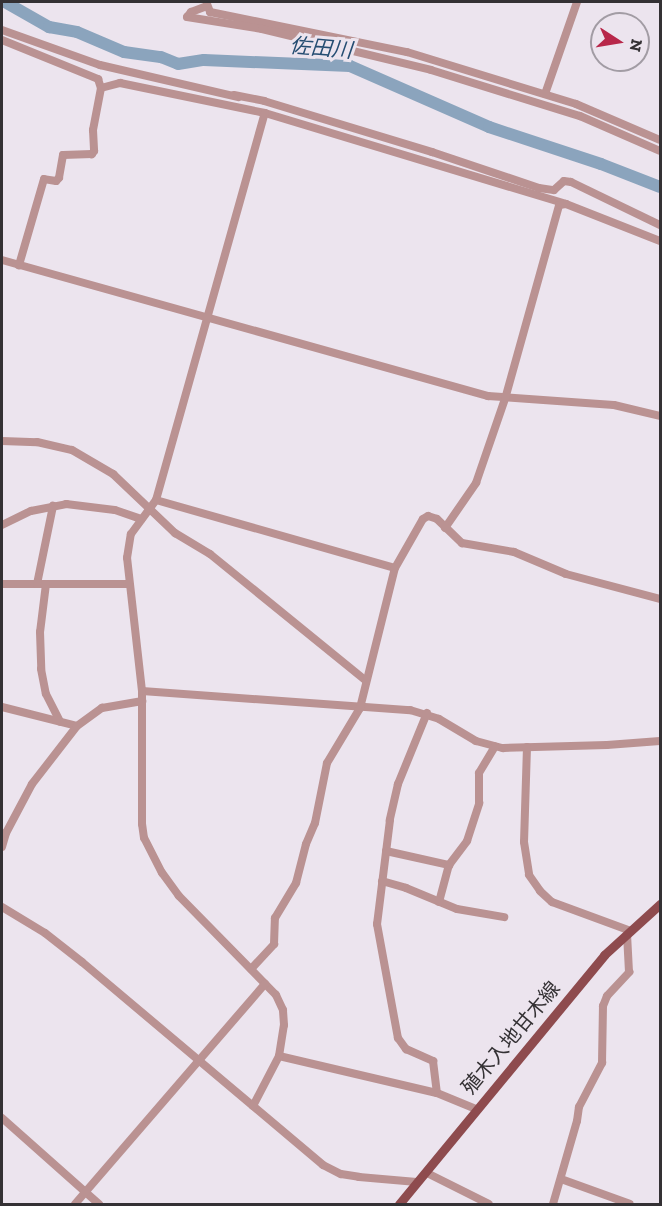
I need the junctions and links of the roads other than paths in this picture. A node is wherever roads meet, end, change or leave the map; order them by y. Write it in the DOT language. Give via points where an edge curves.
graph roads {
  1 [pos="578,2"];
  2 [pos="207,4"];
  3 [pos="2,30"];
  4 [pos="2,40"];
  5 [pos="101,88"];
  6 [pos="545,94"];
  7 [pos="234,95"];
  8 [pos="265,113"];
  9 [pos="660,140"];
  10 [pos="660,150"];
  11 [pos="554,190"];
  12 [pos="566,204"];
  13 [pos="660,225"];
  14 [pos="660,241"];
  15 [pos="2,260"];
  16 [pos="19,265"];
  17 [pos="208,318"];
  18 [pos="505,399"];
  19 [pos="660,416"];
  20 [pos="2,441"];
  21 [pos="156,500"];
  22 [pos="53,506"];
  23 [pos="149,510"];
  24 [pos="141,519"];
  25 [pos="2,525"];
  26 [pos="445,528"];
  27 [pos="395,568"];
  28 [pos="2,584"];
  29 [pos="37,584"];
  30 [pos="46,584"];
  31 [pos="129,584"];
  32 [pos="660,599"];
  33 [pos="366,681"];
  34 [pos="141,691"];
  35 [pos="142,701"];
  36 [pos="2,707"];
  37 [pos="360,708"];
  38 [pos="427,713"];
  39 [pos="60,722"];
  40 [pos="77,726"];
  41 [pos="660,741"];
  42 [pos="495,746"];
  43 [pos="527,747"];
  44 [pos="2,847"];
  45 [pos="386,851"];
  46 [pos="449,865"];
  47 [pos="382,881"];
  48 [pos="439,902"];
  49 [pos="660,904"];
  50 [pos="2,907"];
  51 [pos="504,917"];
  52 [pos="629,933"];
  53 [pos="251,969"];
  54 [pos="265,984"];
  55 [pos="279,1056"];
  56 [pos="200,1062"];
  57 [pos="437,1093"];
  58 [pos="253,1106"];
  59 [pos="476,1109"];
  60 [pos="2,1118"];
  61 [pos="427,1173"];
  62 [pos="561,1179"];
  63 [pos="417,1182"];
  64 [pos="84,1192"];
  65 [pos="75,1204"];
  66 [pos="99,1204"];
  67 [pos="399,1204"];
  68 [pos="489,1204"];
  69 [pos="553,1204"];
  70 [pos="630,1204"];
  1 -- 6 [label="street"];
  2 -- 6 [label="street" via="210,12 407,52"];
  2 -- 10 [label="street" via="187,17 262,28 431,70 580,116"];
  3 -- 7 [label="street" via="100,65"];
  4 -- 5 [label="street" via="98,79"];
  5 -- 8 [label="street" via="120,83"];
  5 -- 16 [label="street" via="93,130 94,151 63,155 59,178 44,179"];
  6 -- 9 [label="street"];
  7 -- 8 [label="street"];
  7 -- 11 [label="street"];
  8 -- 12 [label="street"];
  8 -- 17 [label="street"];
  11 -- 12 [label="street"];
  11 -- 13 [label="street" via="571,182"];
  12 -- 14 [label="street"];
  12 -- 18 [label="street" via="559,205"];
  15 -- 16 [label="street"];
  16 -- 17 [label="street"];
  17 -- 18 [label="street"];
  17 -- 21 [label="street"];
  18 -- 19 [label="street" via="614,405"];
  18 -- 26 [label="street" via="476,483"];
  20 -- 23 [label="street" via="37,442 72,450 113,474"];
  21 -- 23 [label="street"];
  21 -- 27 [label="street"];
  22 -- 24 [label="street" via="115,510"];
  22 -- 25 [label="street"];
  22 -- 29 [label="street"];
  23 -- 24 [label="street"];
  23 -- 33 [label="street" via="175,533 210,554"];
  24 -- 31 [label="street" via="129,544"];
  26 -- 27 [label="street" via="432,517 425,517"];
  26 -- 32 [label="street" via="462,543 514,552 566,574"];
  27 -- 33 [label="street"];
  28 -- 29 [label="street"];
  29 -- 30 [label="street"];
  30 -- 31 [label="street"];
  30 -- 39 [label="street" via="40,632 41,669 46,694"];
  31 -- 34 [label="street"];
  33 -- 37 [label="street"];
  34 -- 35 [label="street"];
  34 -- 37 [label="street"];
  35 -- 40 [label="street" via="102,708"];
  35 -- 53 [label="street" via="142,824 152,856 179,896"];
  36 -- 39 [label="street"];
  37 -- 38 [label="street"];
  37 -- 53 [label="street" via="327,763 315,823 296,883 275,918 274,944"];
  38 -- 42 [label="street" via="476,741"];
  38 -- 45 [label="street" via="398,784"];
  39 -- 40 [label="street"];
  40 -- 44 [label="street" via="32,784"];
  41 -- 43 [label="street"];
  42 -- 43 [label="street"];
  42 -- 46 [label="street" via="477,778 479,803 467,841"];
  43 -- 52 [label="street" via="524,842 529,875 552,902"];
  45 -- 46 [label="street"];
  45 -- 47 [label="street"];
  46 -- 48 [label="street"];
  47 -- 48 [label="street"];
  47 -- 57 [label="street" via="377,924 398,1038 406,1049 433,1061"];
  48 -- 51 [label="street"];
  49 -- 52 [label="main road, 殖木入地甘木線"];
  50 -- 56 [label="street" via="45,933"];
  52 -- 59 [label="main road, 殖木入地甘木線" via="604,955"];
  52 -- 62 [label="street" via="629,972 603,1006 602,1063 579,1107"];
  53 -- 54 [label="street"];
  54 -- 55 [label="street" via="283,1010"];
  54 -- 56 [label="street"];
  55 -- 57 [label="street"];
  55 -- 58 [label="street"];
  56 -- 58 [label="street"];
  56 -- 64 [label="street"];
  57 -- 59 [label="street"];
  58 -- 63 [label="street" via="323,1165 341,1174"];
  59 -- 61 [label="main road, 殖木入地甘木線"];
  60 -- 64 [label="street"];
  61 -- 63 [label="main road, 殖木入地甘木線"];
  61 -- 68 [label="street"];
  62 -- 69 [label="street"];
  62 -- 70 [label="street"];
  63 -- 67 [label="main road, 殖木入地甘木線"];
  64 -- 65 [label="street"];
  64 -- 66 [label="street"];
}
